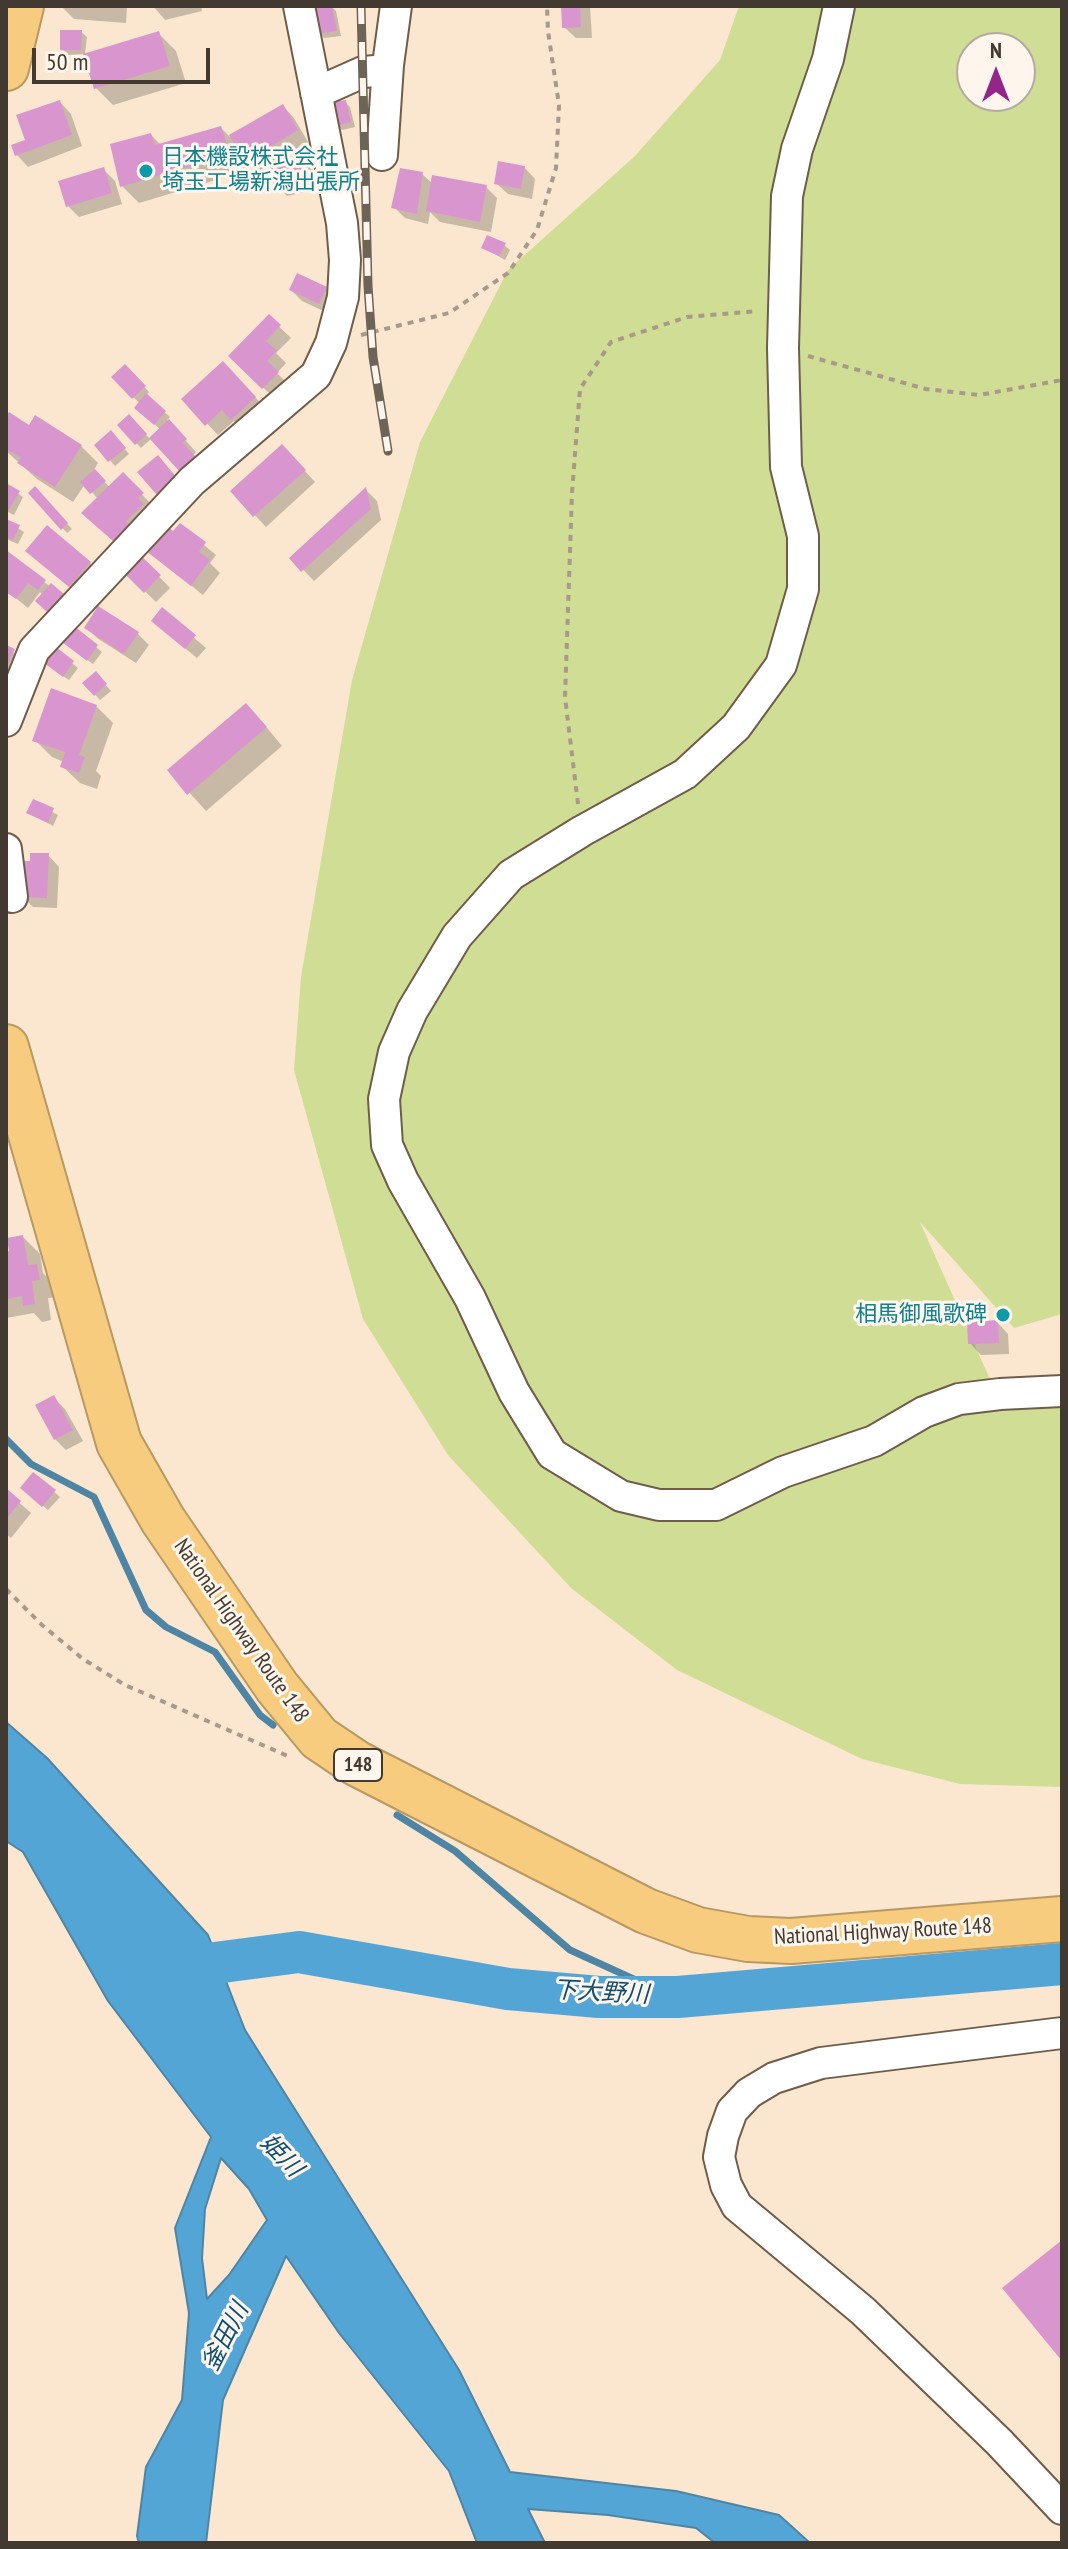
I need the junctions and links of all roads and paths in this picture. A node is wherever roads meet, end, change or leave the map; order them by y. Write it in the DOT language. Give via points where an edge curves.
graph roads {
  1 [pos="21,6"];
  2 [pos="299,6"];
  3 [pos="396,6"];
  4 [pos="547,6"];
  5 [pos="839,6"];
  6 [pos="6,68"];
  7 [pos="387,70"];
  8 [pos="316,93"];
  9 [pos="382,155"];
  10 [pos="784,309"];
  11 [pos="331,343"];
  12 [pos="783,348"];
  13 [pos="1062,380"];
  14 [pos="6,721"];
  15 [pos="582,831"];
  16 [pos="6,849"];
  17 [pos="12,897"];
  18 [pos="6,1047"];
  19 [pos="1062,1391"];
  20 [pos="6,1589"];
  21 [pos="291,1758"];
  22 [pos="1062,1919"];
  23 [pos="1062,2033"];
  24 [pos="1062,2509"];
  1 -- 6 [label="highway"];
  2 -- 8 [label="street"];
  3 -- 7 [label="street"];
  4 -- 11 [label="path" via="559,105 556,168 537,230 508,273 449,313"];
  5 -- 10 [label="street" via="787,196"];
  7 -- 8 [label="street" via="363,72"];
  7 -- 9 [label="street"];
  8 -- 11 [label="street" via="345,260 343,297"];
  10 -- 12 [label="street"];
  10 -- 15 [label="path" via="687,317 611,342 580,389 565,697"];
  11 -- 14 [label="street" via="316,375 192,481 34,650"];
  12 -- 13 [label="path" via="940,391 979,395"];
  12 -- 15 [label="street" via="786,467 803,536 803,589 781,665 736,727 685,774"];
  15 -- 19 [label="street" via="511,875 457,936 412,1011 394,1052 384,1099 387,1145 403,1181 552,1454 621,1496 659,1505 716,1505 783,1472 874,1441 959,1399"];
  16 -- 17 [label="street"];
  18 -- 22 [label="highway, National Highway Route 148 / 148" via="119,1443 163,1520 277,1687 319,1738 356,1763 646,1911 698,1930 791,1941"];
  20 -- 21 [label="path" via="83,1659 125,1685"];
  23 -- 24 [label="street" via="821,2063 774,2078 732,2111 719,2157 737,2206 863,2311"];
}
